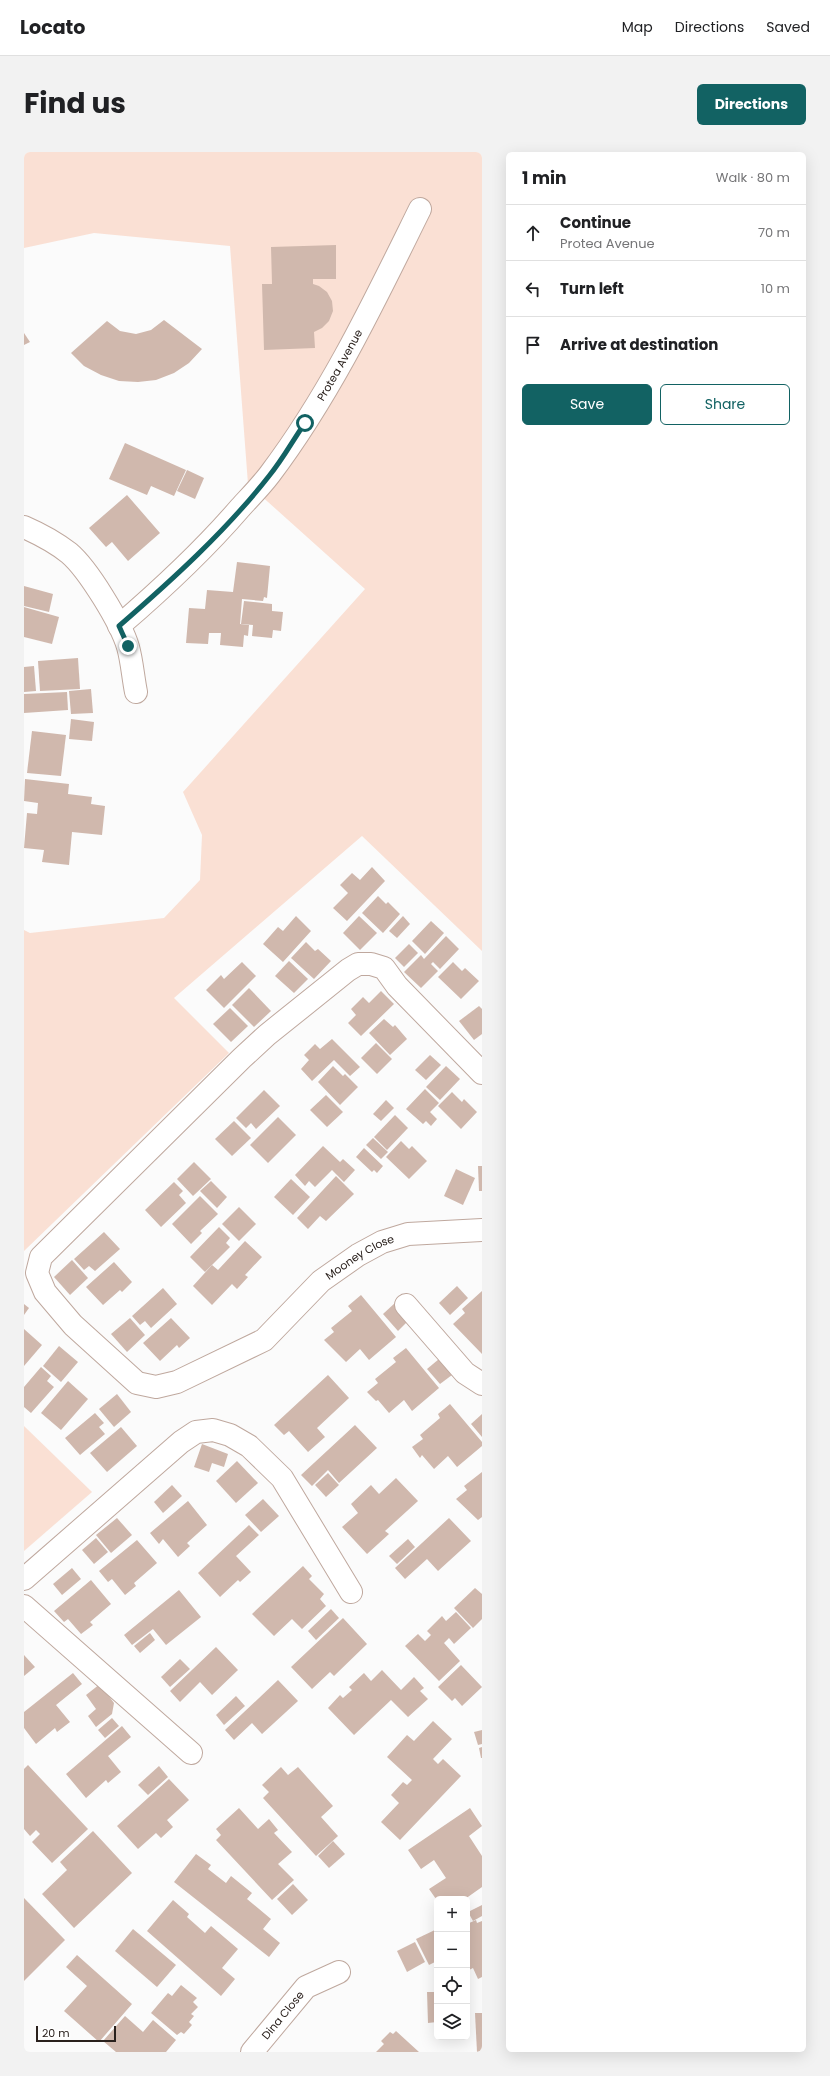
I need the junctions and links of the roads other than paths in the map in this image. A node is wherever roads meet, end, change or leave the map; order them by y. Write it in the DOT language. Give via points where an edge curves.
graph roads {
  1 [pos="420,209"];
  2 [pos="24,527"];
  3 [pos="119,626"];
  4 [pos="136,692"];
  5 [pos="482,1073"];
  6 [pos="482,1230"];
  7 [pos="406,1305"];
  8 [pos="482,1384"];
  9 [pos="24,1579"];
  10 [pos="351,1592"];
  11 [pos="24,1606"];
  12 [pos="191,1753"];
  13 [pos="339,1972"];
  14 [pos="252,2052"];
  1 -- 3 [label="street, Protea Avenue" via="348,351 270,475 216,535"];
  2 -- 3 [label="street" via="46,536 70,554 92,581"];
  3 -- 4 [label="street" via="128,646"];
  5 -- 6 [label="street, Mooney Close" via="397,986 384,968 358,964 336,979 247,1053 41,1257 37,1273 45,1292 73,1325 138,1383 156,1387 177,1382 264,1340 321,1281 358,1254 382,1242 408,1234"];
  7 -- 8 [label="street" via="464,1373"];
  9 -- 10 [label="street" via="181,1442 196,1432 213,1430 230,1435 249,1446 282,1478"];
  11 -- 12 [label="street"];
  13 -- 14 [label="street, Dina Close" via="306,1987"];
}
